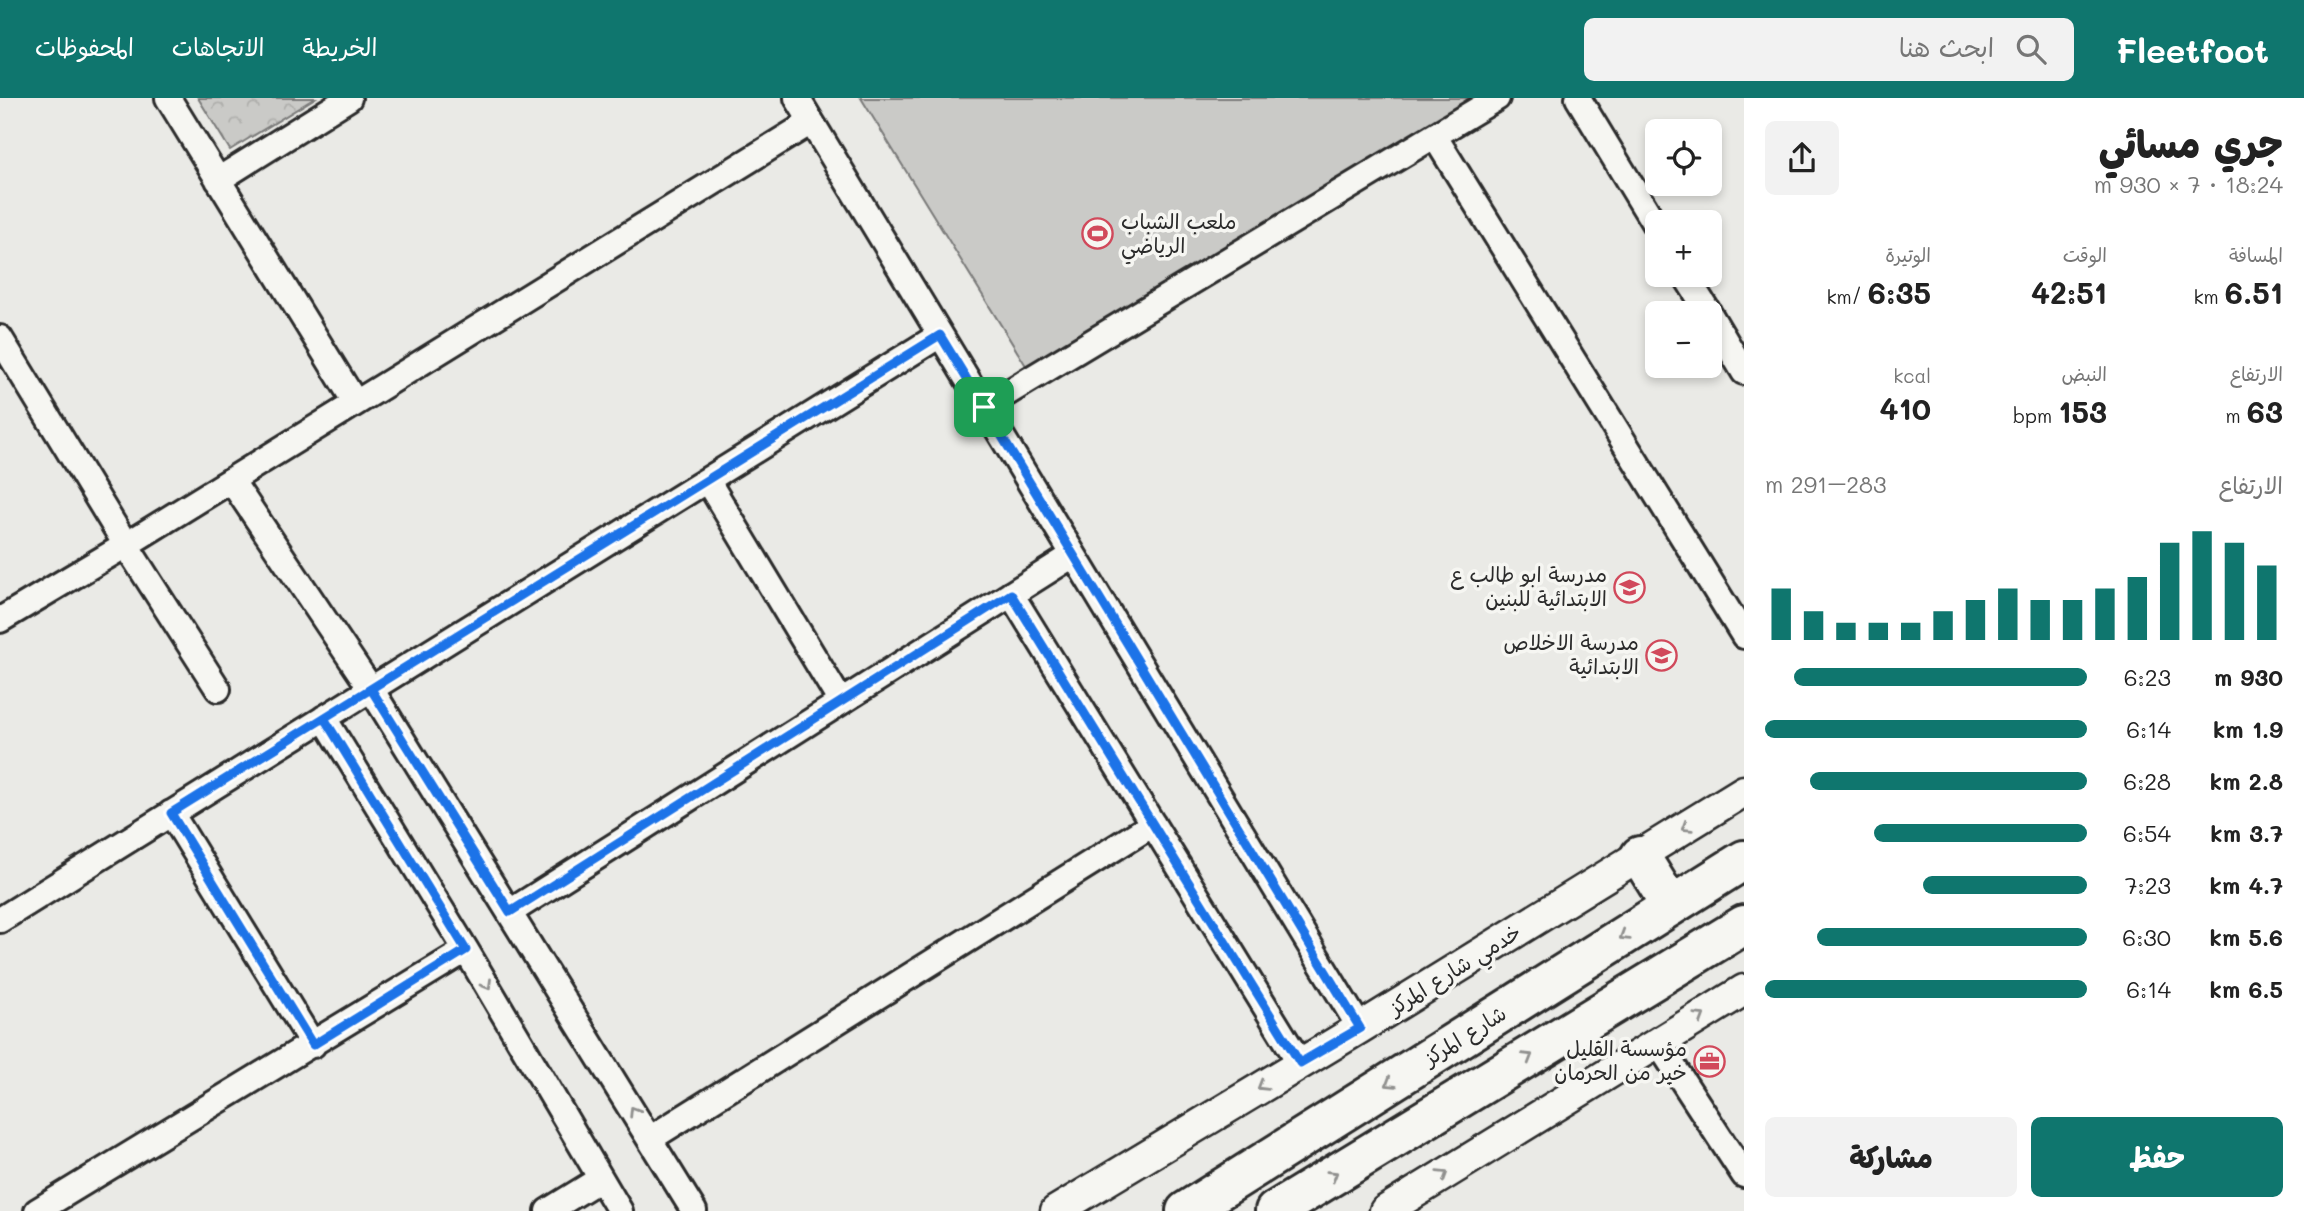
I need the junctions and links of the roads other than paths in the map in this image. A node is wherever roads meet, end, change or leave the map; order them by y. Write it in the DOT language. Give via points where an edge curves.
graph roads {
  1 [pos="168,98"];
  2 [pos="349,98"];
  3 [pos="797,98"];
  4 [pos="1497,98"];
  5 [pos="1578,98"];
  6 [pos="811,122"];
  7 [pos="1435,137"];
  8 [pos="218,180"];
  9 [pos="1646,210"];
  10 [pos="940,335"];
  11 [pos="1722,336"];
  12 [pos="0,338"];
  13 [pos="1744,372"];
  14 [pos="355,402"];
  15 [pos="984,407"];
  16 [pos="231,480"];
  17 [pos="707,480"];
  18 [pos="126,545"];
  19 [pos="1073,555"];
  20 [pos="1011,594"];
  21 [pos="0,620"];
  22 [pos="1744,636"];
  23 [pos="218,689"];
  24 [pos="371,689"];
  25 [pos="841,702"];
  26 [pos="324,718"];
  27 [pos="1744,791"];
  28 [pos="171,813"];
  29 [pos="1153,824"];
  30 [pos="1640,856"];
  31 [pos="1744,860"];
  32 [pos="1671,906"];
  33 [pos="510,912"];
  34 [pos="0,919"];
  35 [pos="1744,925"];
  36 [pos="466,950"];
  37 [pos="1744,990"];
  38 [pos="1360,1028"];
  39 [pos="1658,1043"];
  40 [pos="313,1045"];
  41 [pos="1300,1063"];
  42 [pos="651,1138"];
  43 [pos="1744,1175"];
  44 [pos="600,1180"];
  45 [pos="37,1211"];
  46 [pos="548,1211"];
  47 [pos="620,1211"];
  48 [pos="694,1211"];
  49 [pos="1056,1211"];
  50 [pos="1186,1211"];
  51 [pos="1275,1211"];
  52 [pos="1385,1211"];
  1 -- 8 [label="street"];
  2 -- 8 [label="street"];
  3 -- 6 [label="street"];
  4 -- 7 [label="street"];
  5 -- 9 [label="street"];
  6 -- 10 [label="street"];
  6 -- 14 [label="street"];
  7 -- 15 [label="street"];
  7 -- 22 [label="street"];
  8 -- 14 [label="street"];
  10 -- 15 [label="street"];
  10 -- 17 [label="street"];
  11 -- 13 [label="street"];
  12 -- 18 [label="street"];
  14 -- 16 [label="street"];
  15 -- 19 [label="street"];
  16 -- 18 [label="street"];
  16 -- 24 [label="street"];
  17 -- 24 [label="street"];
  17 -- 25 [label="street"];
  18 -- 21 [label="street"];
  18 -- 23 [label="street"];
  19 -- 20 [label="street"];
  19 -- 38 [label="street"];
  20 -- 25 [label="street"];
  20 -- 29 [label="street"];
  24 -- 26 [label="street"];
  24 -- 33 [label="street"];
  25 -- 33 [label="street"];
  26 -- 28 [label="street"];
  26 -- 36 [label="street"];
  27 -- 30 [label="street, خدمي شارع المركز, one-way"];
  28 -- 34 [label="street"];
  28 -- 40 [label="street"];
  29 -- 41 [label="street"];
  29 -- 42 [label="street"];
  30 -- 32 [label="main road"];
  30 -- 38 [label="street, خدمي شارع المركز"];
  31 -- 32 [label="main road, شارع المركز"];
  32 -- 50 [label="main road, شارع المركز, one-way"];
  42 -- 33 [label="street, one-way"];
  51 -- 35 [label="main road, one-way"];
  36 -- 40 [label="street"];
  36 -- 44 [label="street, one-way"];
  39 -- 37 [label="street, one-way"];
  38 -- 41 [label="street, خدمي شارع المركز"];
  39 -- 43 [label="street"];
  52 -- 39 [label="street, one-way"];
  40 -- 45 [label="street"];
  41 -- 49 [label="street, خدمي شارع المركز, one-way"];
  42 -- 48 [label="street"];
  44 -- 46 [label="street"];
  44 -- 47 [label="street"];
}
